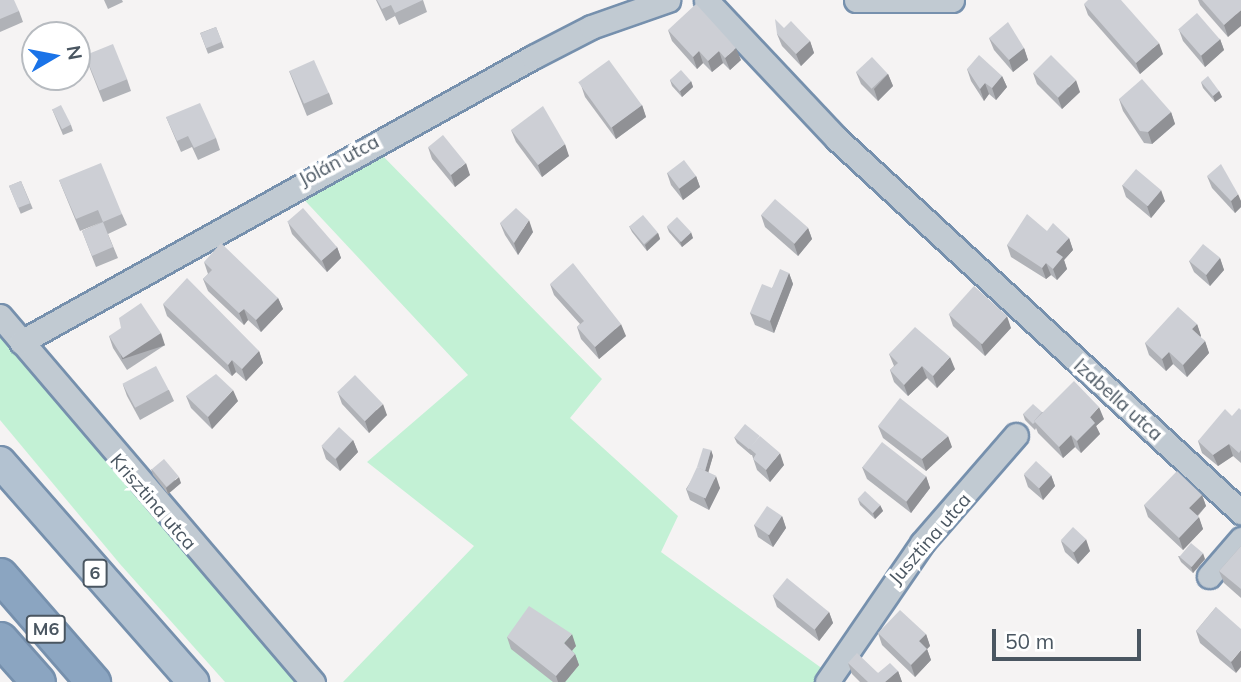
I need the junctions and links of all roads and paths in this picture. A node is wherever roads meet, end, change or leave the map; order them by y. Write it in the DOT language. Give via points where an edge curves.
graph roads {
  1 [pos="668,0"];
  2 [pos="706,0"];
  3 [pos="856,0"];
  4 [pos="952,0"];
  5 [pos="0,316"];
  6 [pos="21,342"];
  7 [pos="1016,435"];
  8 [pos="0,462"];
  9 [pos="1241,512"];
  10 [pos="1241,539"];
  11 [pos="0,575"];
  12 [pos="1209,576"];
  13 [pos="0,639"];
  14 [pos="38,682"];
  15 [pos="93,682"];
  16 [pos="193,682"];
  17 [pos="313,682"];
  18 [pos="827,682"];
  1 -- 6 [label="street, Jolán utca" via="591,27 533,57"];
  2 -- 9 [label="street, Izabella utca" via="837,139"];
  3 -- 4 [label="street" via="926,5"];
  5 -- 6 [label="street, Krisztina utca"];
  6 -- 17 [label="street, Krisztina utca"];
  7 -- 18 [label="street, Jusztina utca" via="922,543"];
  8 -- 16 [label="main road, 6"];
  10 -- 12 [label="street"];
  11 -- 15 [label="highway, M6"];
  13 -- 14 [label="highway, M6"];
}
